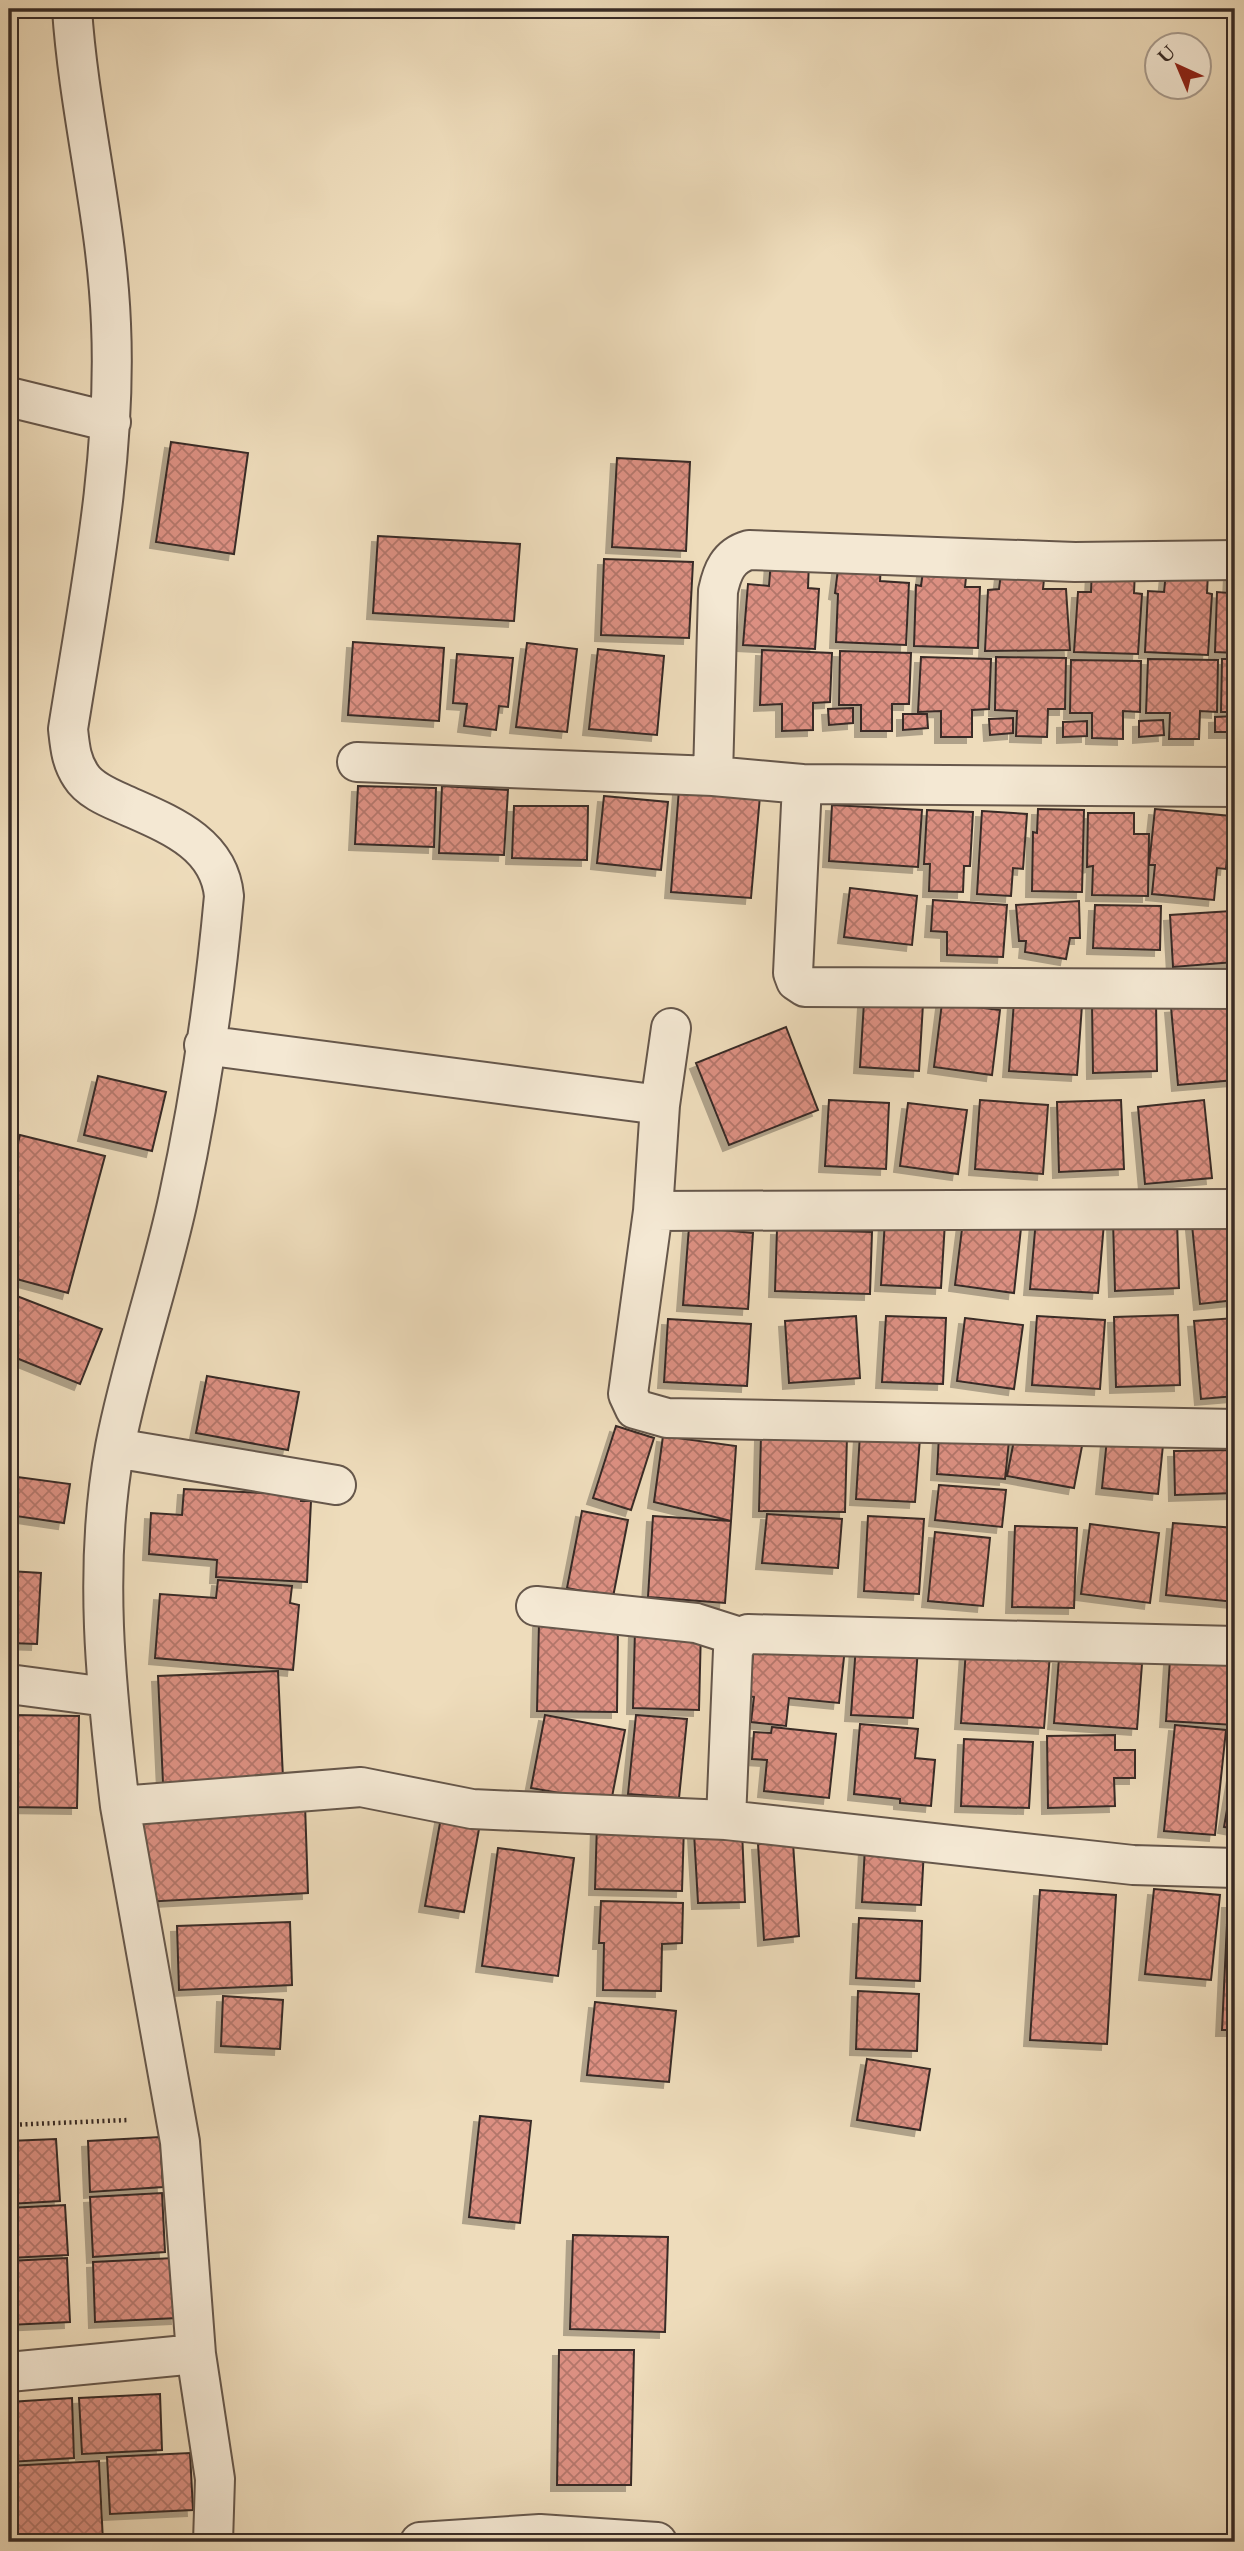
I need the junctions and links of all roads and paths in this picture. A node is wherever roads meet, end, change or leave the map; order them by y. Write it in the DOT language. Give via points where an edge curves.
graph roads {
  1 [pos="72,9"];
  2 [pos="9,397"];
  3 [pos="111,422"];
  4 [pos="1235,560"];
  5 [pos="358,762"];
  6 [pos="713,776"];
  7 [pos="802,784"];
  8 [pos="1235,787"];
  9 [pos="1235,989"];
  10 [pos="671,1028"];
  11 [pos="204,1045"];
  12 [pos="660,1105"];
  13 [pos="1235,1209"];
  14 [pos="653,1211"];
  15 [pos="1235,1429"];
  16 [pos="115,1448"];
  17 [pos="336,1485"];
  18 [pos="536,1606"];
  19 [pos="740,1637"];
  20 [pos="1235,1646"];
  21 [pos="9,1684"];
  22 [pos="107,1697"];
  23 [pos="120,1806"];
  24 [pos="726,1820"];
  25 [pos="1235,1868"];
  26 [pos="175,2119"];
  27 [pos="9,2125"];
  28 [pos="196,2354"];
  29 [pos="9,2372"];
  30 [pos="540,2538"];
  31 [pos="213,2542"];
  32 [pos="420,2542"];
  33 [pos="657,2542"];
  1 -- 3 [label="street" via="111,323"];
  2 -- 3 [label="street"];
  3 -- 11 [label="street" via="68,729 71,757 82,779 102,795 197,842 216,864 222,878 222,921"];
  4 -- 6 [label="street" via="1075,562 776,550 740,553 722,572 718,591"];
  5 -- 6 [label="street"];
  6 -- 7 [label="street"];
  7 -- 8 [label="street"];
  7 -- 9 [label="street" via="793,973 806,988"];
  10 -- 12 [label="street"];
  11 -- 12 [label="street"];
  11 -- 16 [label="street" via="178,1200"];
  12 -- 14 [label="street"];
  13 -- 14 [label="street"];
  14 -- 15 [label="street" via="628,1394 635,1409 647,1415 760,1422"];
  16 -- 17 [label="street"];
  16 -- 22 [label="street" via="104,1549"];
  18 -- 19 [label="street" via="696,1623"];
  19 -- 20 [label="street"];
  19 -- 24 [label="street" via="733,1650"];
  21 -- 22 [label="street"];
  22 -- 23 [label="street"];
  23 -- 24 [label="street" via="361,1787 472,1809"];
  23 -- 26 [label="street"];
  24 -- 25 [label="street" via="1133,1864"];
  26 -- 27 [label="path"];
  26 -- 28 [label="street"];
  28 -- 29 [label="street"];
  28 -- 31 [label="street" via="215,2479"];
  30 -- 32 [label="street"];
  30 -- 33 [label="street"];
}
